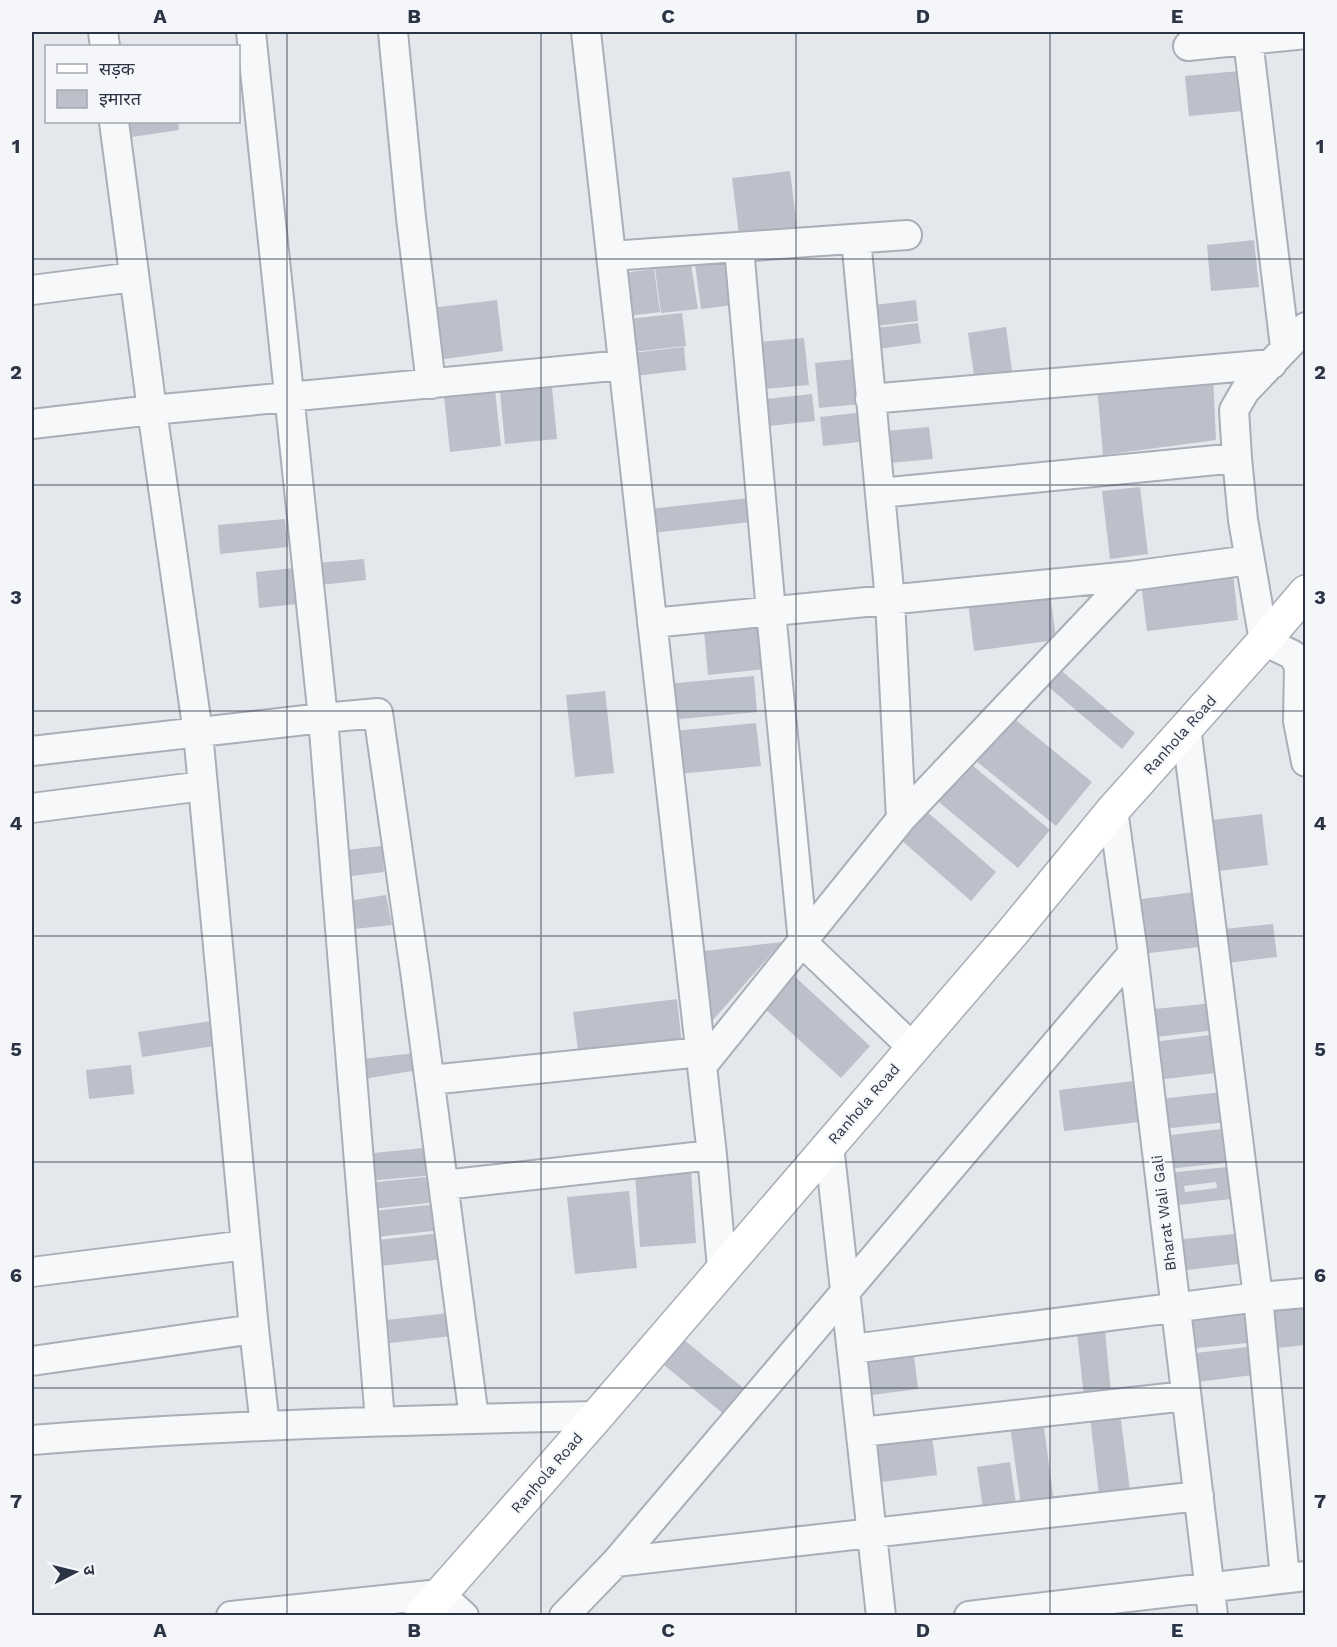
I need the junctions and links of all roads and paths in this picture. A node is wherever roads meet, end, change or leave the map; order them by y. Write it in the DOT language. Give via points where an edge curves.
graph roads {
  1 [pos="251,32"];
  2 [pos="393,32"];
  3 [pos="586,32"];
  4 [pos="1305,34"];
  5 [pos="1248,40"];
  6 [pos="1188,46"];
  7 [pos="114,123"];
  8 [pos="907,236"];
  9 [pos="856,239"];
  10 [pos="740,248"];
  11 [pos="611,256"];
  12 [pos="134,277"];
  13 [pos="32,290"];
  14 [pos="1305,327"];
  15 [pos="1278,355"];
  16 [pos="623,365"];
  17 [pos="431,384"];
  18 [pos="289,398"];
  19 [pos="870,399"];
  20 [pos="152,410"];
  21 [pos="32,424"];
  22 [pos="1237,458"];
  23 [pos="879,493"];
  24 [pos="1250,560"];
  25 [pos="1131,576"];
  26 [pos="1305,592"];
  27 [pos="890,600"];
  28 [pos="771,612"];
  29 [pos="652,624"];
  30 [pos="1264,641"];
  31 [pos="323,718"];
  32 [pos="1186,727"];
  33 [pos="198,733"];
  34 [pos="32,752"];
  35 [pos="1305,762"];
  36 [pos="204,786"];
  37 [pos="32,808"];
  38 [pos="1113,810"];
  39 [pos="902,819"];
  40 [pos="803,943"];
  41 [pos="1133,953"];
  42 [pos="913,1048"];
  43 [pos="701,1059"];
  44 [pos="430,1080"];
  45 [pos="829,1145"];
  46 [pos="712,1155"];
  47 [pos="444,1185"];
  48 [pos="246,1245"];
  49 [pos="722,1268"];
  50 [pos="32,1272"];
  51 [pos="846,1291"];
  52 [pos="1305,1293"];
  53 [pos="1258,1297"];
  54 [pos="1176,1308"];
  55 [pos="254,1329"];
  56 [pos="852,1349"];
  57 [pos="32,1361"];
  58 [pos="1186,1396"];
  59 [pos="597,1416"];
  60 [pos="474,1418"];
  61 [pos="380,1420"];
  62 [pos="265,1426"];
  63 [pos="861,1432"];
  64 [pos="32,1440"];
  65 [pos="1199,1496"];
  66 [pos="873,1533"];
  67 [pos="616,1562"];
  68 [pos="1295,1577"];
  69 [pos="1209,1587"];
  70 [pos="431,1605"];
  71 [pos="1073,1609"];
  72 [pos="998,1614"];
  73 [pos="231,1616"];
  74 [pos="464,1616"];
  75 [pos="564,1616"];
  76 [pos="882,1616"];
  77 [pos="969,1616"];
  78 [pos="1213,1616"];
  1 -- 18 [label="street"];
  2 -- 17 [label="street"];
  3 -- 11 [label="street"];
  4 -- 5 [label="street"];
  5 -- 6 [label="street"];
  5 -- 15 [label="street"];
  7 -- 12 [label="street"];
  8 -- 9 [label="street"];
  9 -- 10 [label="street"];
  9 -- 19 [label="street"];
  10 -- 11 [label="street"];
  10 -- 28 [label="street"];
  11 -- 16 [label="street"];
  12 -- 13 [label="street"];
  12 -- 20 [label="street"];
  14 -- 15 [label="street"];
  15 -- 19 [label="street"];
  15 -- 22 [label="street" via="1245,391 1234,410"];
  16 -- 17 [label="street"];
  16 -- 29 [label="street"];
  17 -- 18 [label="street"];
  18 -- 20 [label="street"];
  18 -- 31 [label="street"];
  19 -- 23 [label="street"];
  20 -- 21 [label="street"];
  20 -- 33 [label="street"];
  22 -- 23 [label="street"];
  22 -- 24 [label="street"];
  23 -- 27 [label="street"];
  24 -- 25 [label="street"];
  24 -- 30 [label="street"];
  25 -- 27 [label="street"];
  25 -- 39 [label="street"];
  26 -- 30 [label="street, Ranhola Road"];
  27 -- 28 [label="street"];
  27 -- 39 [label="street"];
  28 -- 29 [label="street"];
  28 -- 40 [label="street"];
  29 -- 43 [label="street"];
  30 -- 32 [label="street, Ranhola Road"];
  30 -- 35 [label="street" via="1293,656 1299,666 1298,721"];
  31 -- 33 [label="street"];
  31 -- 44 [label="street" via="378,713"];
  31 -- 61 [label="street"];
  32 -- 38 [label="street, Ranhola Road"];
  32 -- 53 [label="street"];
  33 -- 34 [label="street"];
  33 -- 36 [label="street"];
  36 -- 37 [label="street"];
  36 -- 48 [label="street"];
  38 -- 41 [label="street, Bharat Wali Gali"];
  38 -- 42 [label="street, Ranhola Road"];
  39 -- 40 [label="street"];
  40 -- 42 [label="street"];
  40 -- 43 [label="street"];
  41 -- 51 [label="street"];
  41 -- 54 [label="street, Bharat Wali Gali"];
  42 -- 45 [label="street, Ranhola Road"];
  43 -- 44 [label="street"];
  43 -- 46 [label="street"];
  44 -- 47 [label="street"];
  45 -- 49 [label="street, Ranhola Road"];
  45 -- 51 [label="street"];
  46 -- 47 [label="street"];
  46 -- 49 [label="street"];
  47 -- 60 [label="street"];
  48 -- 50 [label="street"];
  48 -- 55 [label="street"];
  49 -- 59 [label="street, Ranhola Road"];
  51 -- 56 [label="street"];
  51 -- 67 [label="street"];
  52 -- 53 [label="street"];
  53 -- 54 [label="street"];
  53 -- 68 [label="street"];
  54 -- 56 [label="street"];
  54 -- 58 [label="street, Bharat Wali Gali"];
  55 -- 57 [label="street"];
  55 -- 62 [label="street"];
  56 -- 63 [label="street"];
  58 -- 63 [label="street"];
  58 -- 65 [label="street, Bharat Wali Gali"];
  59 -- 60 [label="street"];
  59 -- 70 [label="street, Ranhola Road"];
  60 -- 61 [label="street"];
  61 -- 62 [label="street"];
  62 -- 64 [label="street"];
  63 -- 66 [label="street"];
  65 -- 66 [label="street"];
  65 -- 69 [label="street, Bharat Wali Gali"];
  66 -- 67 [label="street"];
  66 -- 76 [label="street"];
  67 -- 75 [label="street"];
  68 -- 69 [label="street"];
  69 -- 71 [label="street"];
  69 -- 78 [label="street, Bharat Wali Gali"];
  70 -- 73 [label="street"];
  70 -- 74 [label="street"];
  71 -- 72 [label="street"];
  72 -- 77 [label="street"];
}
